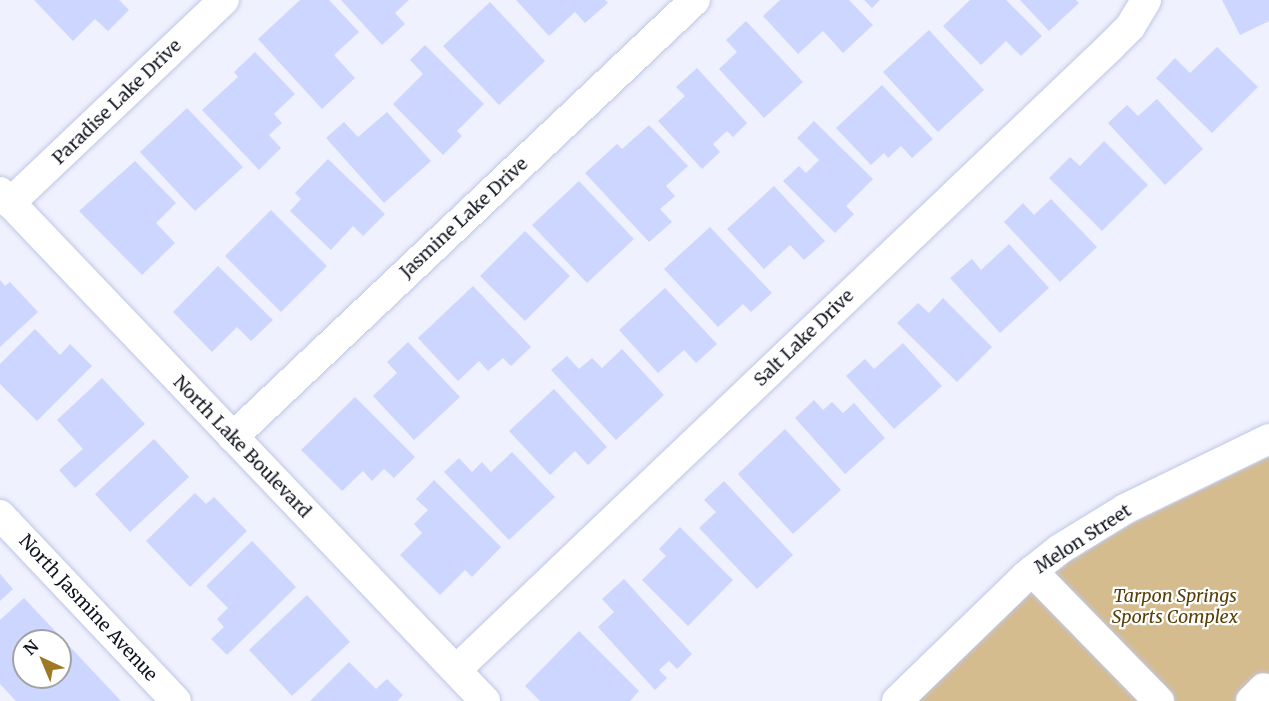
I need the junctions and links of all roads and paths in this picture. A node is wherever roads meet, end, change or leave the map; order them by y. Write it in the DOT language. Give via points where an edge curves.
graph roads {
  1 [pos="224,0"];
  2 [pos="695,0"];
  3 [pos="1146,0"];
  4 [pos="5,198"];
  5 [pos="233,437"];
  6 [pos="1269,439"];
  7 [pos="0,515"];
  8 [pos="1032,571"];
  9 [pos="456,670"];
  10 [pos="176,701"];
  11 [pos="484,701"];
  12 [pos="897,701"];
  13 [pos="1159,701"];
  1 -- 4 [label="street, Paradise Lake Drive"];
  2 -- 5 [label="street, Jasmine Lake Drive"];
  3 -- 9 [label="street, Salt Lake Drive" via="1130,27 1111,46"];
  4 -- 5 [label="street, North Lake Boulevard"];
  5 -- 9 [label="street, North Lake Boulevard"];
  6 -- 8 [label="street, Melon Street" via="1125,509"];
  7 -- 10 [label="street, North Jasmine Avenue"];
  8 -- 12 [label="street, Melon Street"];
  8 -- 13 [label="street"];
  9 -- 11 [label="street, North Lake Boulevard"];
}
